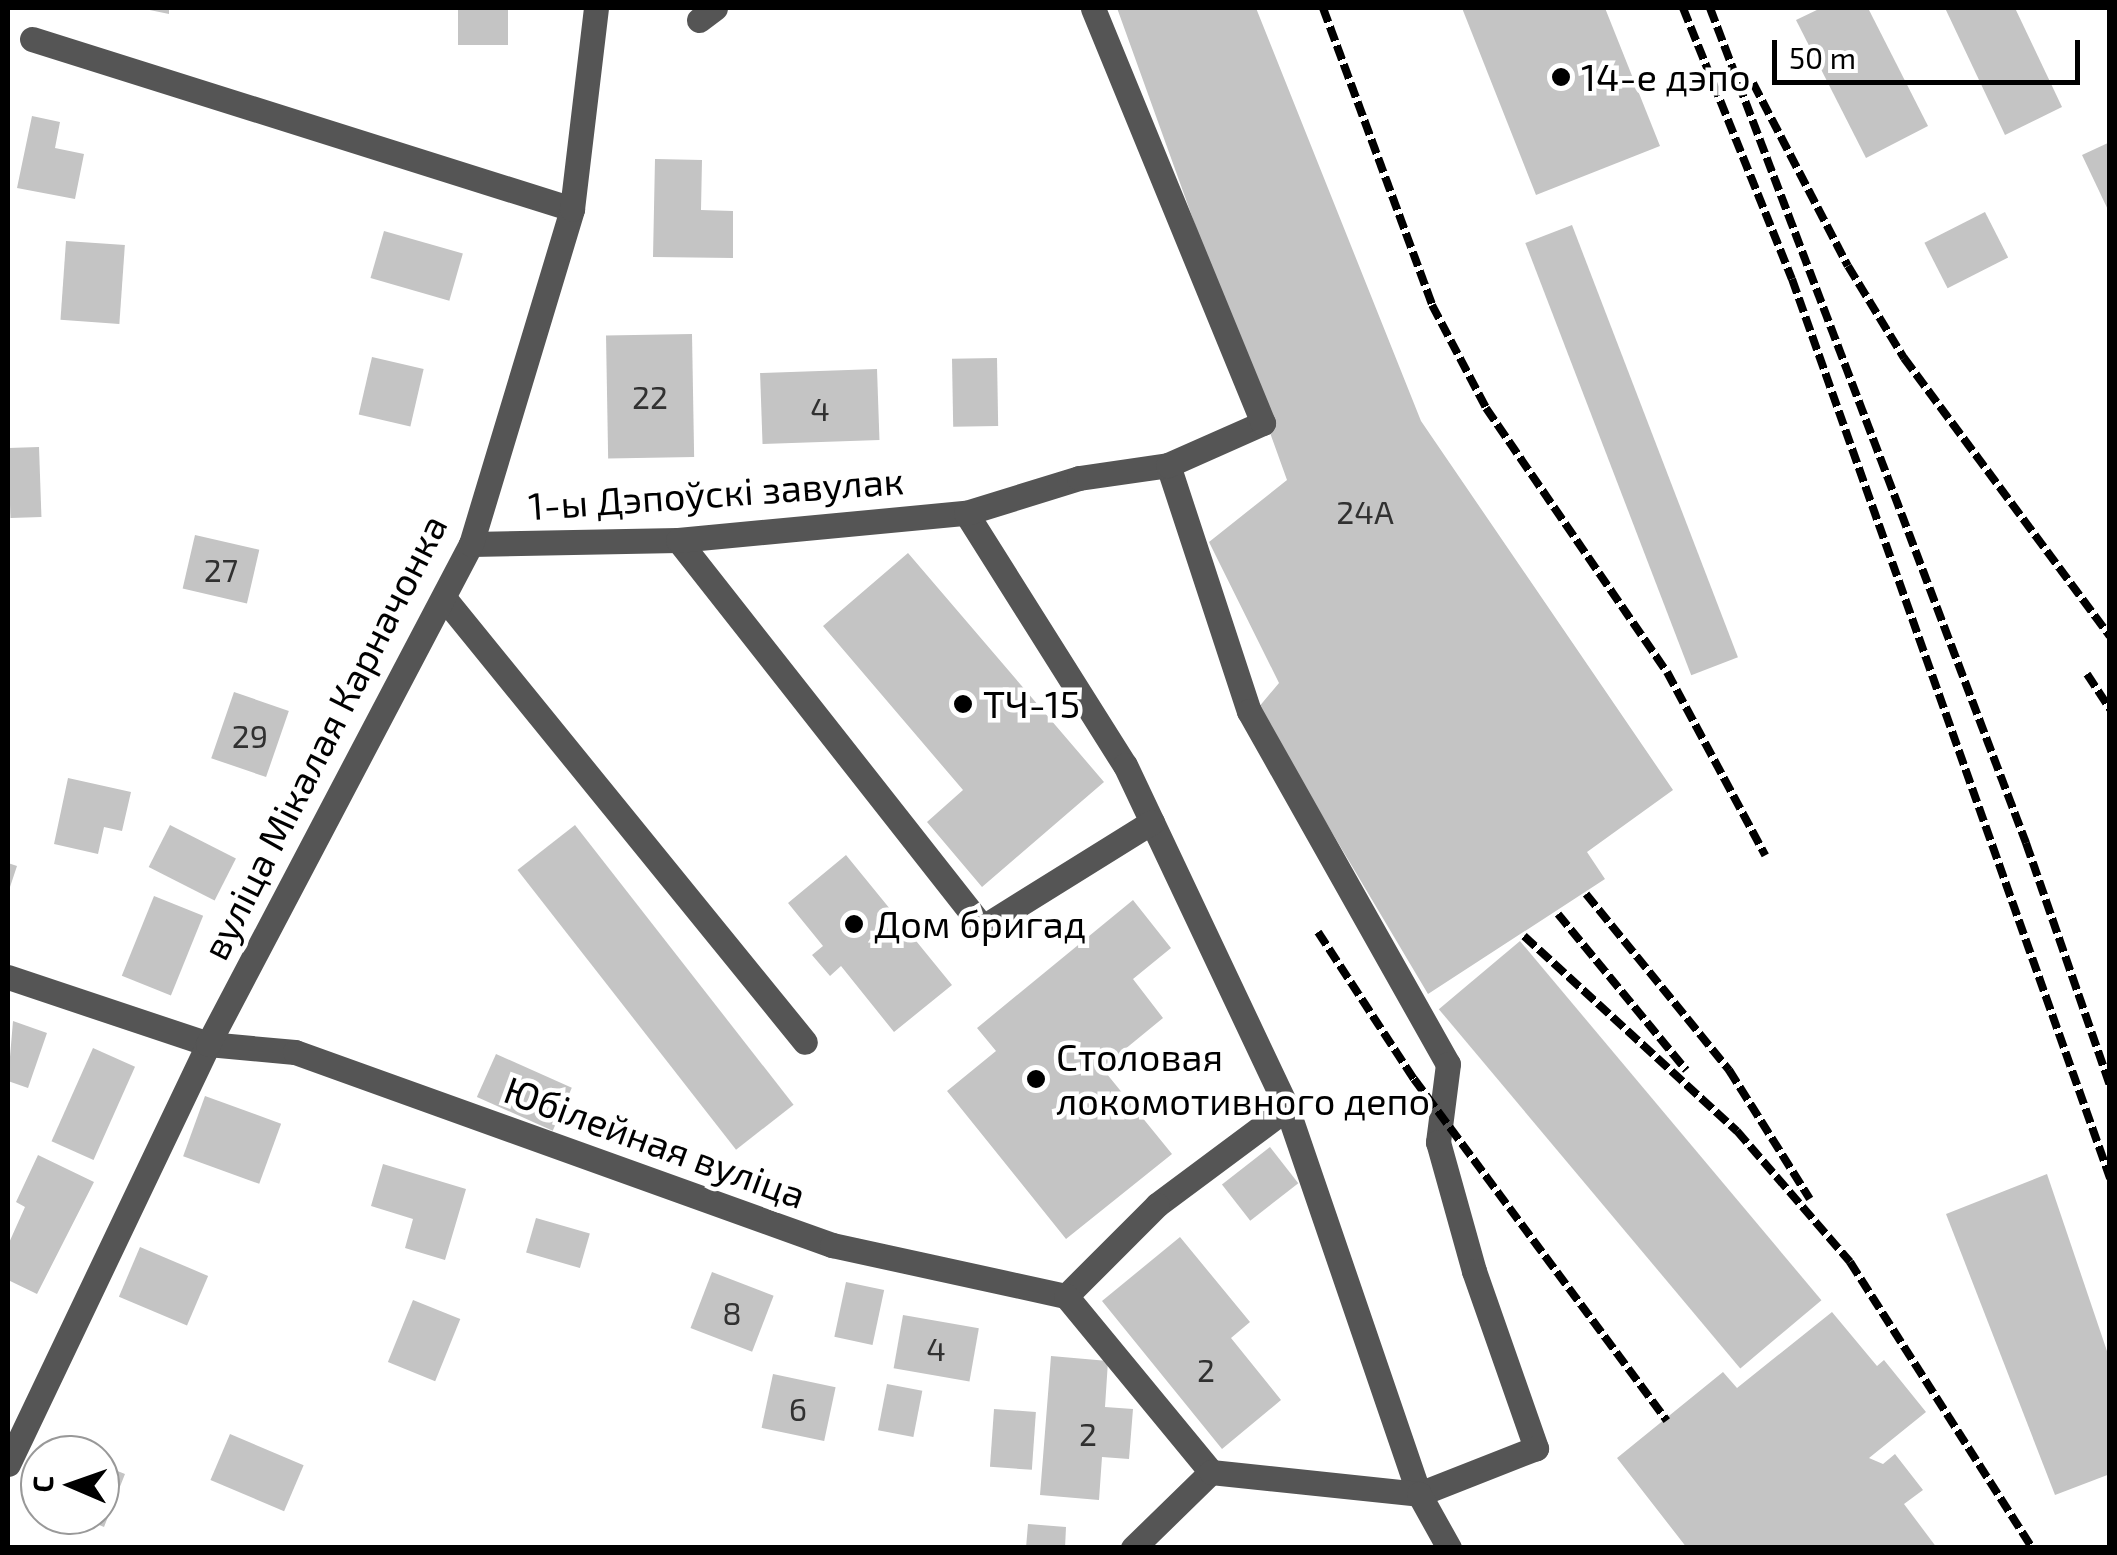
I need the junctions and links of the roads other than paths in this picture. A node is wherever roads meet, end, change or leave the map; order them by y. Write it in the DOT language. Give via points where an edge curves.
graph roads {
  1 [pos="596,8"];
  2 [pos="1092,8"];
  3 [pos="32,39"];
  4 [pos="572,209"];
  5 [pos="1168,465"];
  6 [pos="966,513"];
  7 [pos="678,540"];
  8 [pos="471,544"];
  9 [pos="444,598"];
  10 [pos="1152,822"];
  11 [pos="8,977"];
  12 [pos="806,1042"];
  13 [pos="208,1044"];
  14 [pos="1287,1108"];
  15 [pos="1066,1296"];
  16 [pos="8,1464"];
  17 [pos="1211,1472"];
  18 [pos="1419,1494"];
  19 [pos="1132,1548"];
  20 [pos="1449,1548"];
  1 -- 4 [label="street, вуліца Мікалая Карначонка"];
  2 -- 5 [label="street, 1-ы Дэпоўскі завулак" via="1263,423"];
  3 -- 4 [label="street"];
  4 -- 8 [label="street, вуліца Мікалая Карначонка"];
  5 -- 6 [label="street, 1-ы Дэпоўскі завулак" via="1078,478"];
  5 -- 18 [label="street" via="1249,710 1448,1064 1438,1142 1474,1271 1536,1448"];
  6 -- 7 [label="street, 1-ы Дэпоўскі завулак"];
  6 -- 10 [label="street" via="1125,765"];
  7 -- 8 [label="street, 1-ы Дэпоўскі завулак"];
  7 -- 10 [label="street" via="983,927"];
  8 -- 9 [label="street, вуліца Мікалая Карначонка"];
  9 -- 12 [label="street"];
  9 -- 13 [label="street, вуліца Мікалая Карначонка"];
  10 -- 14 [label="street"];
  11 -- 13 [label="street, Юбілейная вуліца"];
  13 -- 15 [label="street, Юбілейная вуліца" via="295,1052 832,1246"];
  13 -- 16 [label="street, вуліца Мікалая Карначонка"];
  14 -- 15 [label="street" via="1157,1205"];
  14 -- 18 [label="street"];
  15 -- 17 [label="street"];
  17 -- 18 [label="street"];
  17 -- 19 [label="street"];
  18 -- 20 [label="street"];
}
